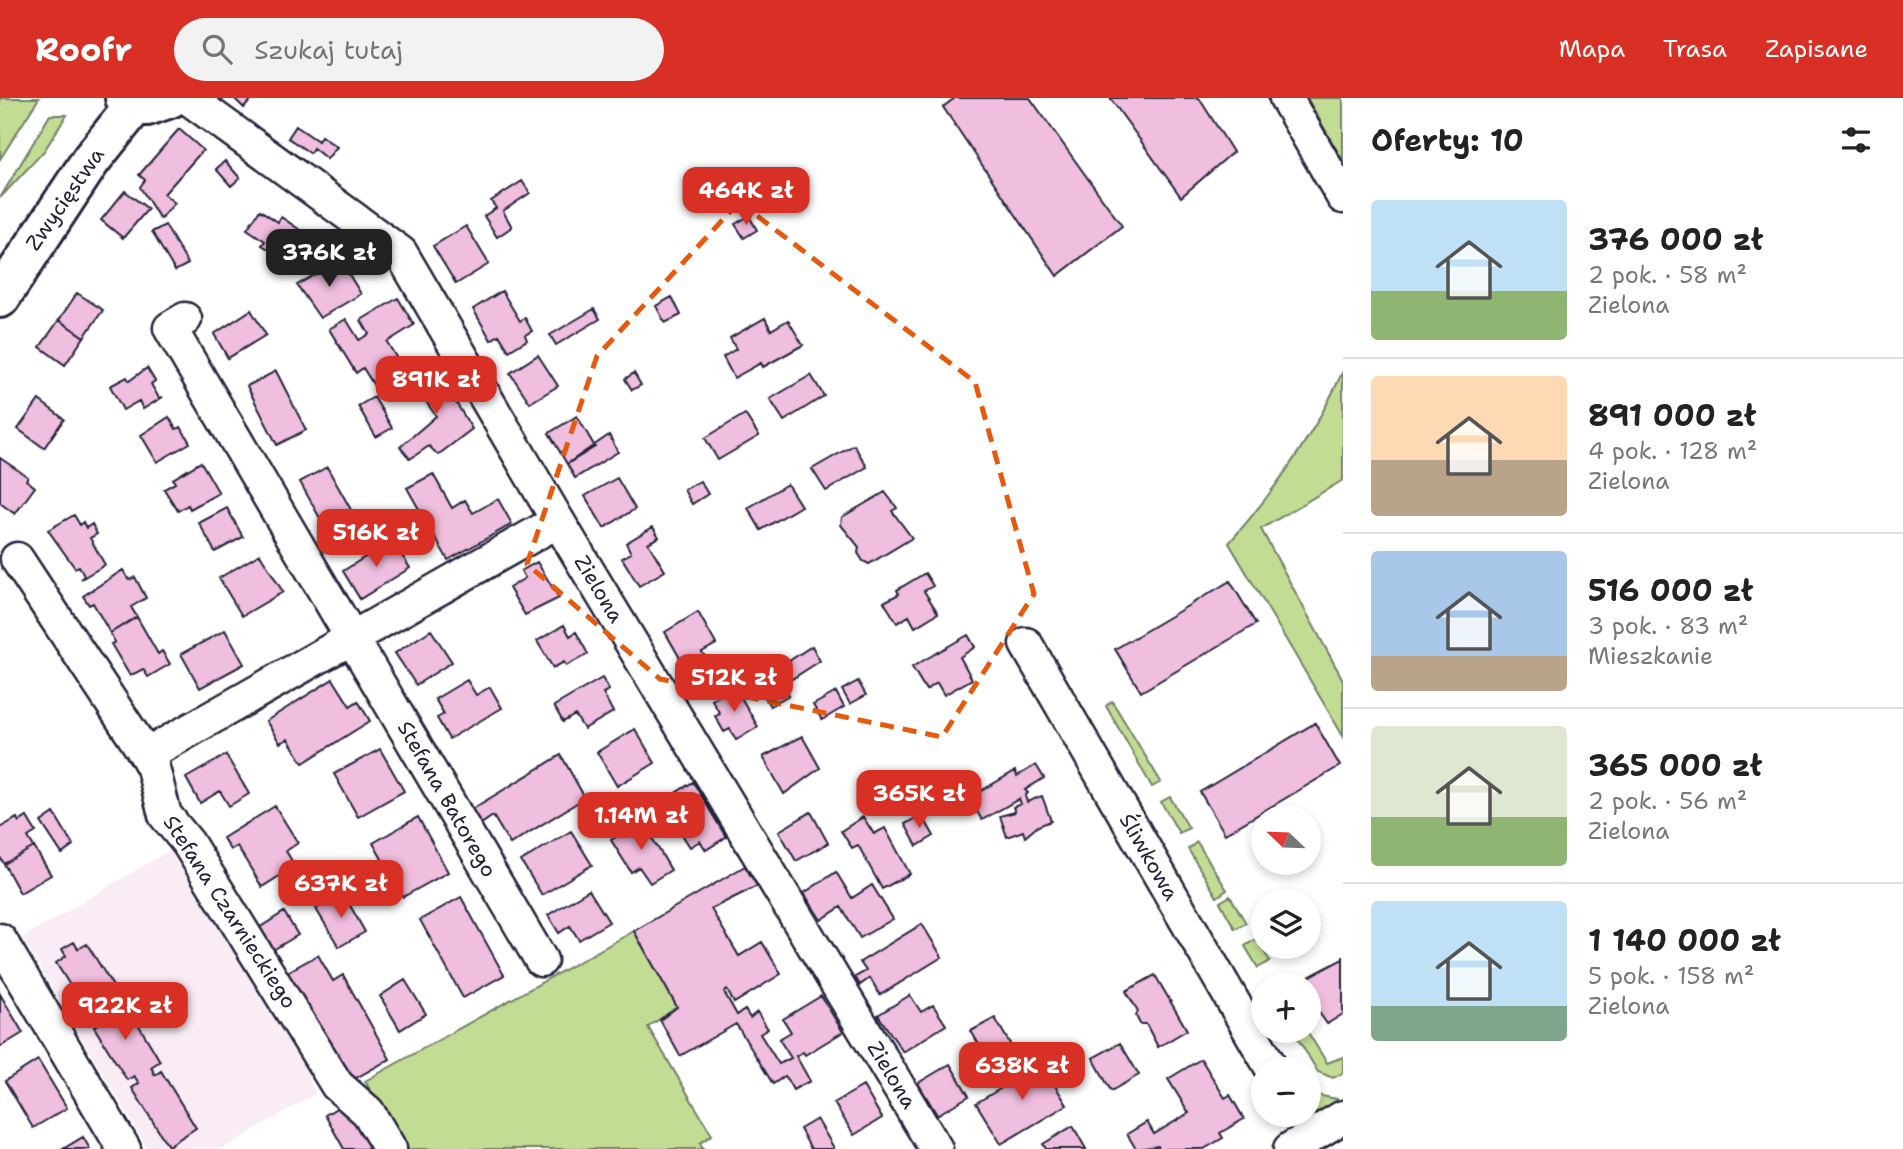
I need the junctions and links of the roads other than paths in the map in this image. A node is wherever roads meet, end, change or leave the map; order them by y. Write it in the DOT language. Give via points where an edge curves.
graph roads {
  1 [pos="188,98"];
  2 [pos="1286,98"];
  3 [pos="144,100"];
  4 [pos="1343,197"];
  5 [pos="0,298"];
  6 [pos="185,319"];
  7 [pos="558,521"];
  8 [pos="18,559"];
  9 [pos="354,638"];
  10 [pos="1026,644"];
  11 [pos="146,755"];
  12 [pos="0,940"];
  13 [pos="541,960"];
  14 [pos="1265,1057"];
  15 [pos="1343,1117"];
  16 [pos="1300,1133"];
  17 [pos="124,1149"];
  18 [pos="390,1149"];
  19 [pos="936,1149"];
  1 -- 7 [label="street, Zielona" via="401,253"];
  2 -- 4 [label="street"];
  3 -- 5 [label="main road, Zwycięstwa" via="83,171"];
  6 -- 9 [label="street, Stefana Batorego" via="170,328"];
  7 -- 9 [label="street"];
  7 -- 19 [label="street, Zielona"];
  8 -- 11 [label="street, Stefana Czarnieckiego"];
  9 -- 11 [label="street"];
  9 -- 13 [label="street, Stefana Batorego"];
  10 -- 14 [label="street, Śliwkowa"];
  11 -- 18 [label="street, Stefana Czarnieckiego" via="172,827 188,843 337,1085 369,1112"];
  12 -- 17 [label="street"];
  15 -- 16 [label="street"];
}
